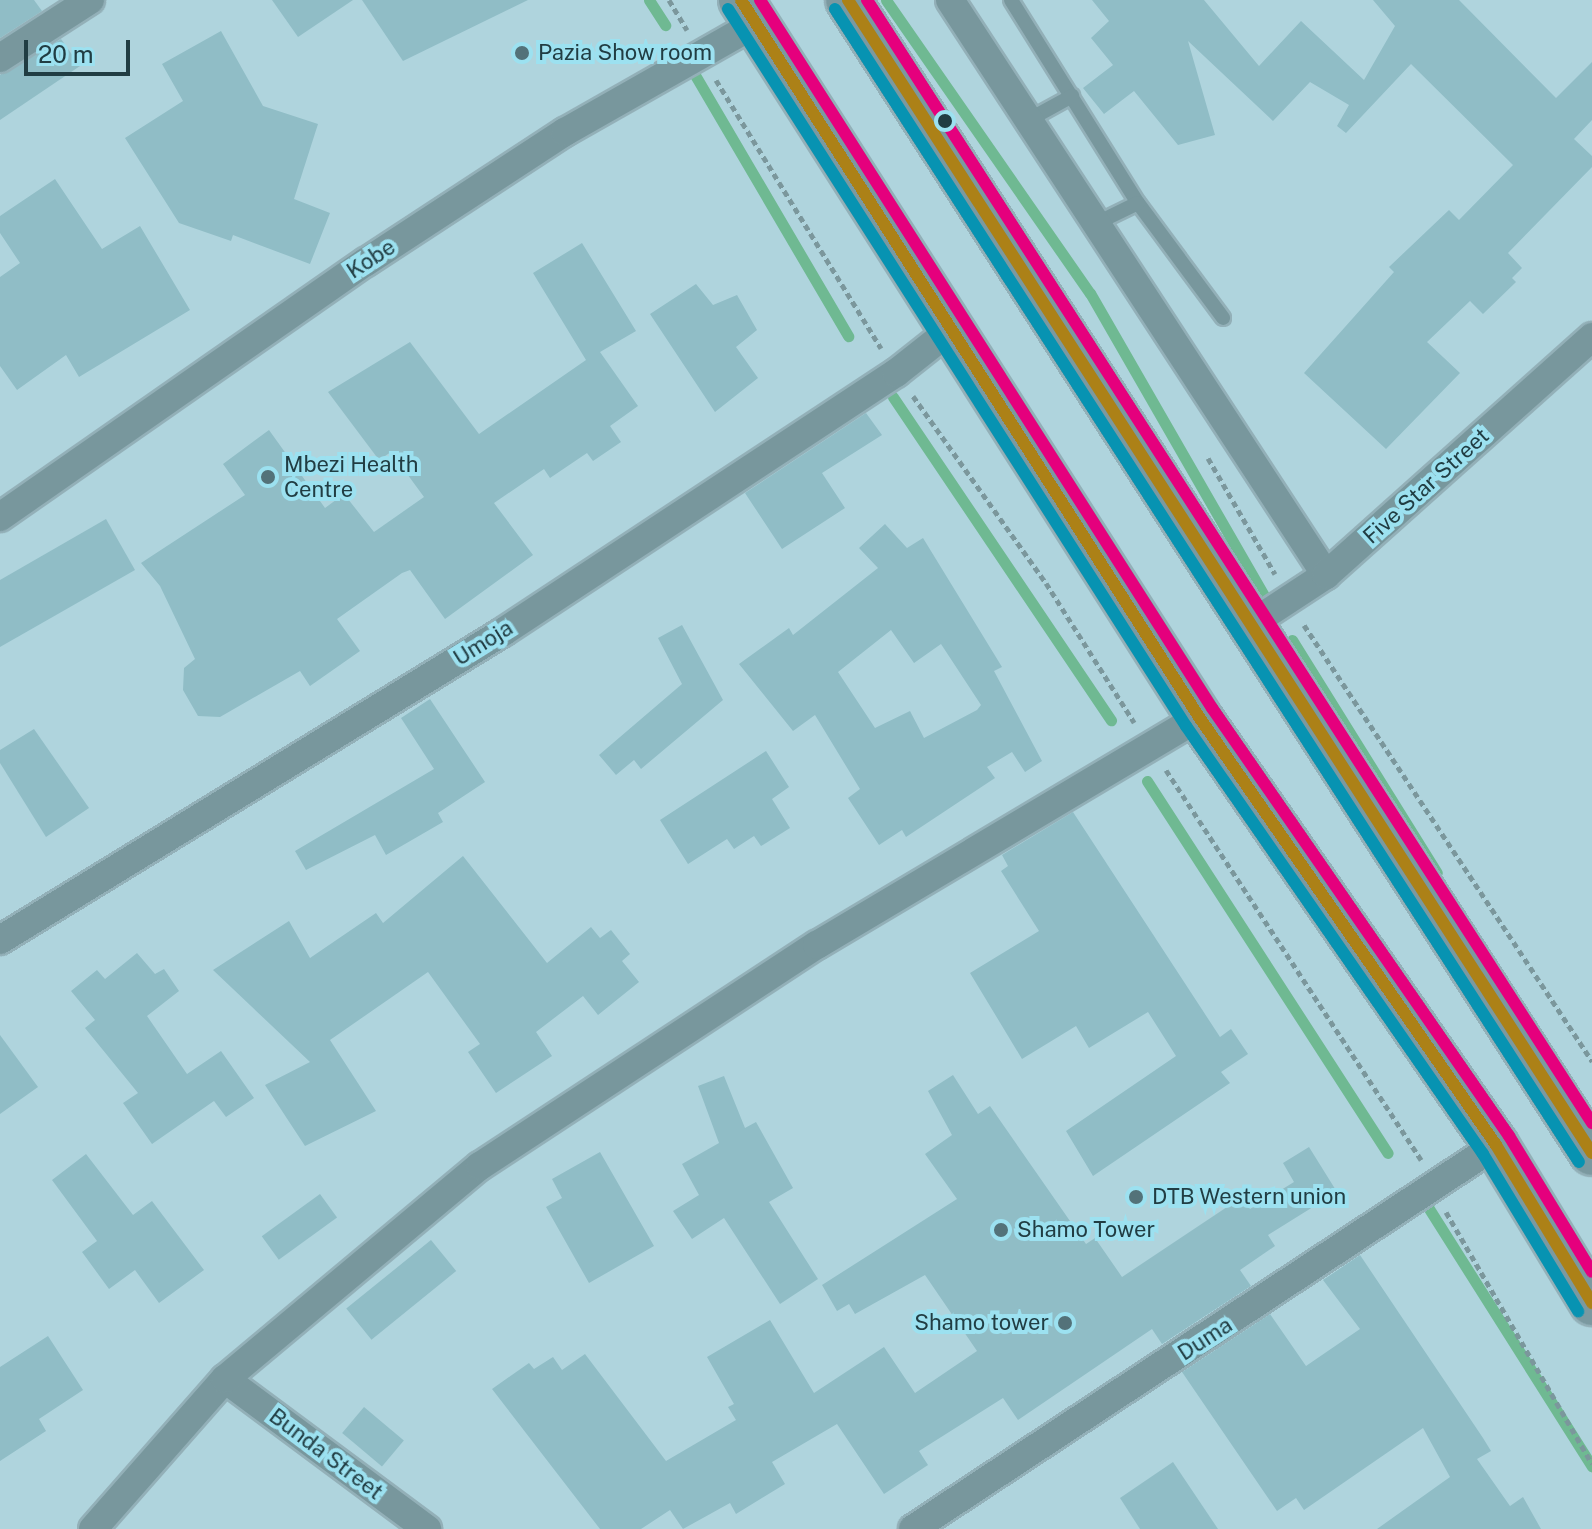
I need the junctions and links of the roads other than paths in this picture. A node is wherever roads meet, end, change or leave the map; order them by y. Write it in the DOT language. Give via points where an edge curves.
graph roads {
  1 [pos="90,0"];
  2 [pos="848,0"];
  3 [pos="950,0"];
  4 [pos="1011,0"];
  5 [pos="748,12"];
  6 [pos="0,58"];
  7 [pos="1072,96"];
  8 [pos="1032,118"];
  9 [pos="1138,203"];
  10 [pos="1099,222"];
  11 [pos="1223,318"];
  12 [pos="953,328"];
  13 [pos="1592,337"];
  14 [pos="0,517"];
  15 [pos="1326,575"];
  16 [pos="1251,624"];
  17 [pos="1199,717"];
  18 [pos="0,940"];
  19 [pos="1496,1145"];
  20 [pos="1592,1153"];
  21 [pos="1592,1303"];
  22 [pos="225,1379"];
  23 [pos="93,1529"];
  24 [pos="427,1529"];
  25 [pos="913,1529"];
  1 -- 6 [label="street"];
  2 -- 16 [label="highway"];
  3 -- 8 [label="street"];
  4 -- 7 [label="lane"];
  5 -- 12 [label="highway"];
  5 -- 14 [label="street, Kobe" via="406,236"];
  7 -- 8 [label="lane"];
  7 -- 9 [label="lane"];
  8 -- 10 [label="street"];
  9 -- 10 [label="lane"];
  9 -- 11 [label="lane"];
  10 -- 15 [label="street"];
  12 -- 17 [label="highway"];
  12 -- 18 [label="street, Umoja" via="896,373 503,632"];
  13 -- 15 [label="street, Five Star Street"];
  15 -- 16 [label="street, Five Star Street"];
  16 -- 20 [label="highway"];
  17 -- 19 [label="highway"];
  17 -- 22 [label="street" via="817,945 480,1166"];
  19 -- 21 [label="highway"];
  19 -- 25 [label="street, Duma"];
  22 -- 23 [label="street"];
  22 -- 24 [label="street, Bunda Street"];
}
